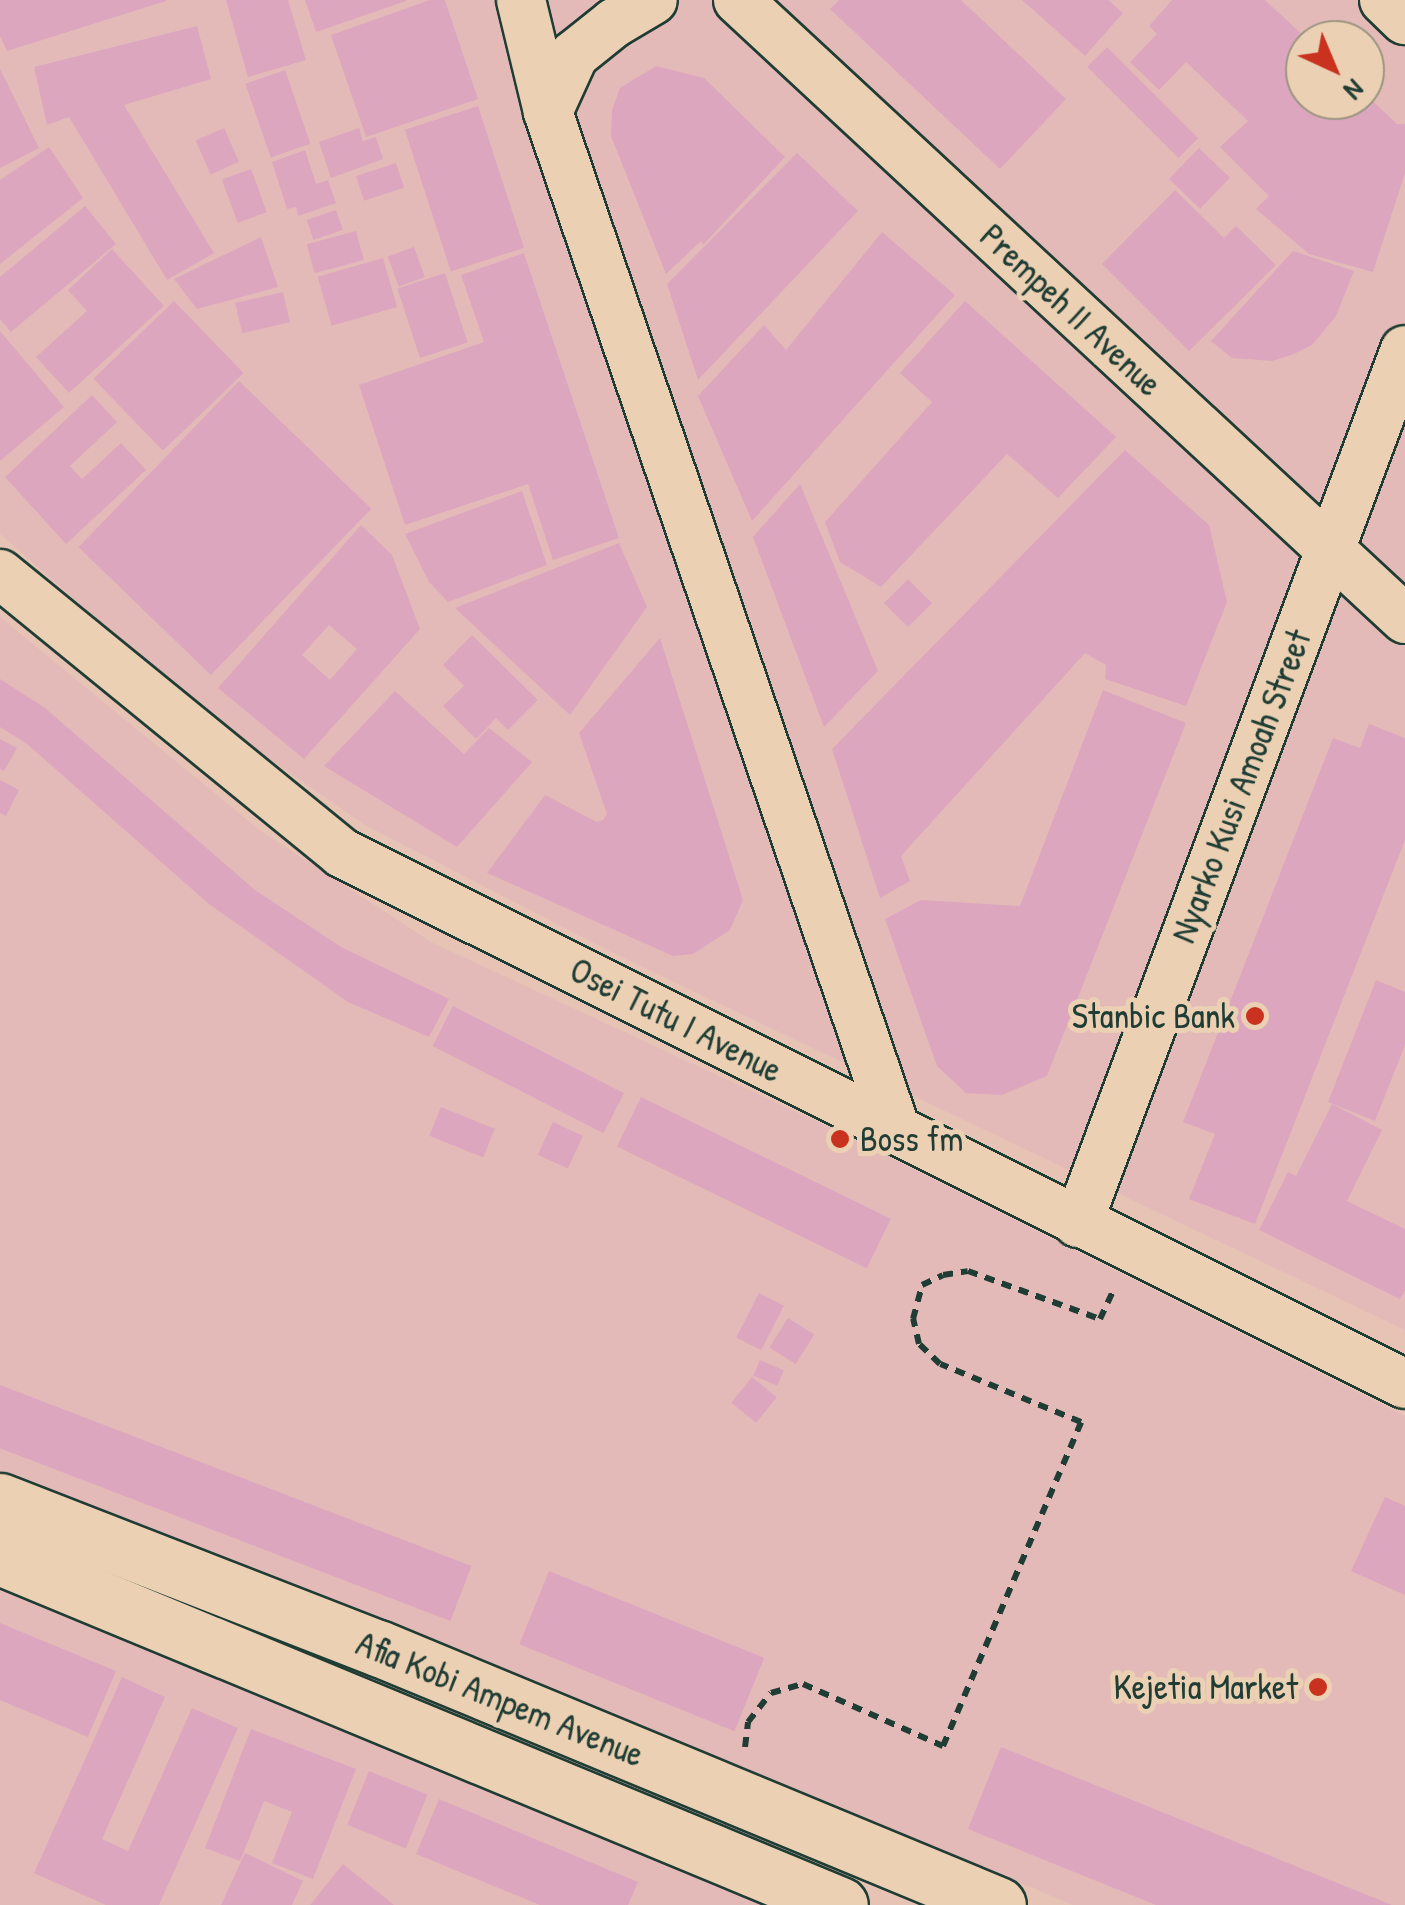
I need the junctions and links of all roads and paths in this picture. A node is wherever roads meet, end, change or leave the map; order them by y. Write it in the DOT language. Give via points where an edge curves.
graph roads {
  1 [pos="522,0"];
  2 [pos="653,0"];
  3 [pos="738,0"];
  4 [pos="1384,0"];
  5 [pos="1405,20"];
  6 [pos="548,112"];
  7 [pos="1405,350"];
  8 [pos="1329,552"];
  9 [pos="0,574"];
  10 [pos="1405,619"];
  11 [pos="896,1130"];
  12 [pos="1078,1222"];
  13 [pos="1133,1250"];
  14 [pos="1405,1384"];
  15 [pos="0,1501"];
  16 [pos="0,1557"];
  17 [pos="754,1762"];
  18 [pos="884,1858"];
  19 [pos="840,1905"];
  20 [pos="854,1905"];
  21 [pos="998,1905"];
  1 -- 6 [label="street"];
  2 -- 6 [label="street" via="574,55"];
  3 -- 8 [label="street, Prempeh II Avenue"];
  4 -- 5 [label="street"];
  6 -- 11 [label="street"];
  7 -- 8 [label="street, Nyarko Kusi Amoah Street"];
  8 -- 10 [label="street, Prempeh II Avenue"];
  8 -- 12 [label="street, Nyarko Kusi Amoah Street"];
  9 -- 11 [label="street, Osei Tutu I Avenue" via="342,853"];
  11 -- 12 [label="street, Osei Tutu I Avenue"];
  12 -- 13 [label="street, Osei Tutu I Avenue"];
  13 -- 14 [label="street, Osei Tutu I Avenue"];
  13 -- 17 [label="path" via="1100,1318 968,1271 922,1286 913,1318 918,1344 940,1364 1081,1422 943,1746 803,1684 771,1693 748,1722 744,1751"];
  15 -- 18 [label="main road, Afia Kobi Ampem Avenue" via="378,1648"];
  16 -- 19 [label="main road, Afia Kobi Ampem Avenue"];
  18 -- 20 [label="street"];
  18 -- 21 [label="main road, Afia Kobi Ampem Avenue"];
}
